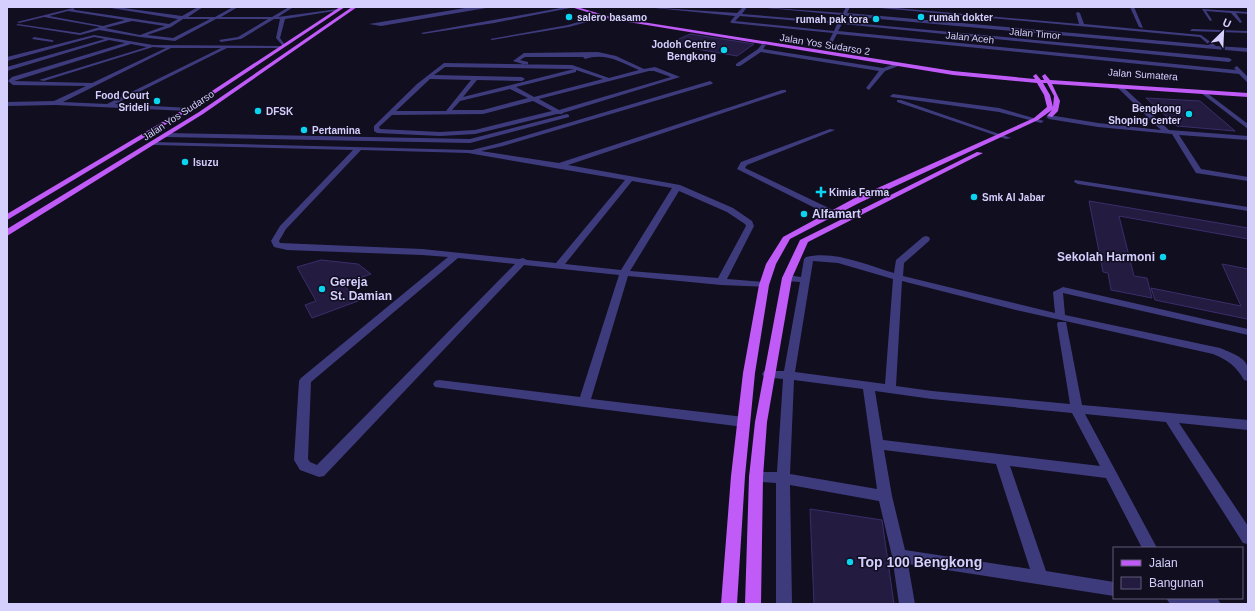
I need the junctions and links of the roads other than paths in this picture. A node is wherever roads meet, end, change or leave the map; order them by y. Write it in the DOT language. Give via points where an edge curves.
graph roads {
  1 [pos="80,7"];
  2 [pos="107,7"];
  3 [pos="201,7"];
  4 [pos="236,7"];
  5 [pos="356,7"];
  6 [pos="479,7"];
  7 [pos="490,7"];
  8 [pos="573,7"];
  9 [pos="647,7"];
  10 [pos="745,7"];
  11 [pos="760,7"];
  12 [pos="848,7"];
  13 [pos="871,7"];
  14 [pos="1132,7"];
  15 [pos="290,8"];
  16 [pos="1248,8"];
  17 [pos="340,9"];
  18 [pos="1233,9"];
  19 [pos="67,10"];
  20 [pos="130,10"];
  21 [pos="1078,13"];
  22 [pos="1248,13"];
  23 [pos="738,14"];
  24 [pos="845,14"];
  25 [pos="105,16"];
  26 [pos="602,16"];
  27 [pos="999,16"];
  28 [pos="42,17"];
  29 [pos="184,18"];
  30 [pos="213,18"];
  31 [pos="275,18"];
  32 [pos="283,18"];
  33 [pos="610,18"];
  34 [pos="130,20"];
  35 [pos="1210,20"];
  36 [pos="1240,22"];
  37 [pos="81,23"];
  38 [pos="840,23"];
  39 [pos="169,26"];
  40 [pos="1082,26"];
  41 [pos="105,27"];
  42 [pos="998,27"];
  43 [pos="1141,27"];
  44 [pos="98,29"];
  45 [pos="1120,29"];
  46 [pos="54,30"];
  47 [pos="835,32"];
  48 [pos="1248,32"];
  49 [pos="423,33"];
  50 [pos="80,34"];
  51 [pos="140,36"];
  52 [pos="34,38"];
  53 [pos="111,39"];
  54 [pos="492,39"];
  55 [pos="52,41"];
  56 [pos="780,41"];
  57 [pos="130,43"];
  58 [pos="173,43"];
  59 [pos="765,43"];
  60 [pos="775,45"];
  61 [pos="153,46"];
  62 [pos="281,46"];
  63 [pos="226,47"];
  64 [pos="1217,47"];
  65 [pos="827,49"];
  66 [pos="760,50"];
  67 [pos="1248,50"];
  68 [pos="7,52"];
  69 [pos="589,54"];
  70 [pos="7,58"];
  71 [pos="1229,60"];
  72 [pos="738,65"];
  73 [pos="898,65"];
  74 [pos="574,66"];
  75 [pos="7,69"];
  76 [pos="581,69"];
  77 [pos="643,70"];
  78 [pos="883,70"];
  79 [pos="1240,72"];
  80 [pos="28,73"];
  81 [pos="428,77"];
  82 [pos="476,77"];
  83 [pos="607,79"];
  84 [pos="1042,79"];
  85 [pos="534,80"];
  86 [pos="1248,81"];
  87 [pos="13,82"];
  88 [pos="34,82"];
  89 [pos="710,83"];
  90 [pos="92,84"];
  91 [pos="509,86"];
  92 [pos="1118,86"];
  93 [pos="869,88"];
  94 [pos="7,90"];
  95 [pos="784,90"];
  96 [pos="1248,91"];
  97 [pos="1203,92"];
  98 [pos="1248,95"];
  99 [pos="532,98"];
  100 [pos="201,100"];
  101 [pos="458,100"];
  102 [pos="217,101"];
  103 [pos="55,103"];
  104 [pos="7,104"];
  105 [pos="109,104"];
  106 [pos="188,109"];
  107 [pos="558,112"];
  108 [pos="391,114"];
  109 [pos="447,114"];
  110 [pos="1042,119"];
  111 [pos="155,127"];
  112 [pos="1248,127"];
  113 [pos="176,128"];
  114 [pos="832,130"];
  115 [pos="1171,133"];
  116 [pos="166,135"];
  117 [pos="1005,137"];
  118 [pos="1248,138"];
  119 [pos="348,139"];
  120 [pos="154,143"];
  121 [pos="339,149"];
  122 [pos="358,149"];
  123 [pos="468,151"];
  124 [pos="558,165"];
  125 [pos="630,178"];
  126 [pos="1248,179"];
  127 [pos="1078,182"];
  128 [pos="678,188"];
  129 [pos="1248,209"];
  130 [pos="832,213"];
  131 [pos="7,218"];
  132 [pos="7,233"];
  133 [pos="926,239"];
  134 [pos="457,255"];
  135 [pos="522,261"];
  136 [pos="559,266"];
  137 [pos="624,273"];
  138 [pos="787,278"];
  139 [pos="899,278"];
  140 [pos="805,280"];
  141 [pos="721,282"];
  142 [pos="764,285"];
  143 [pos="1061,320"];
  144 [pos="1248,332"];
  145 [pos="768,374"];
  146 [pos="789,375"];
  147 [pos="1248,377"];
  148 [pos="439,384"];
  149 [pos="868,386"];
  150 [pos="890,389"];
  151 [pos="584,403"];
  152 [pos="1077,410"];
  153 [pos="1169,417"];
  154 [pos="744,422"];
  155 [pos="1248,425"];
  156 [pos="876,444"];
  157 [pos="1002,461"];
  158 [pos="1111,473"];
  159 [pos="756,477"];
  160 [pos="783,478"];
  161 [pos="885,496"];
  162 [pos="1248,538"];
  163 [pos="1149,547"];
  164 [pos="899,556"];
  165 [pos="1040,578"];
  166 [pos="1113,589"];
  167 [pos="1182,599"];
  168 [pos="729,604"];
  169 [pos="753,604"];
  170 [pos="784,604"];
  171 [pos="907,604"];
  172 [pos="1213,604"];
  1 -- 19 [label="street"];
  2 -- 20 [label="street"];
  3 -- 29 [label="street"];
  4 -- 30 [label="street"];
  5 -- 102 [label="main road, Jalan Yos Sudarso"];
  6 -- 7 [label="street" via="371,24 381,25"];
  8 -- 26 [label="main road, Jalan Yos Sudarso 2"];
  8 -- 49 [label="street"];
  9 -- 23 [label="street, Jalan Timor"];
  10 -- 23 [label="street"];
  11 -- 24 [label="street"];
  12 -- 24 [label="street"];
  13 -- 27 [label="street"];
  14 -- 43 [label="street"];
  15 -- 31 [label="street"];
  16 -- 18 [label="street"];
  17 -- 32 [label="street"];
  17 -- 62 [label="main road, Jalan Yos Sudarso"];
  18 -- 22 [label="street"];
  18 -- 35 [label="street" via="1203,10"];
  18 -- 36 [label="street"];
  19 -- 25 [label="street"];
  19 -- 28 [label="street"];
  20 -- 25 [label="street"];
  20 -- 29 [label="street"];
  21 -- 40 [label="street"];
  23 -- 38 [label="street, Jalan Timor"];
  23 -- 47 [label="street, Jalan Aceh" via="732,22"];
  24 -- 38 [label="street"];
  24 -- 42 [label="street"];
  25 -- 34 [label="street"];
  26 -- 33 [label="main road, Jalan Yos Sudarso 2"];
  26 -- 54 [label="street" via="570,26"];
  27 -- 40 [label="street"];
  27 -- 42 [label="street"];
  28 -- 37 [label="street"];
  28 -- 46 [label="street" via="17,24"];
  29 -- 30 [label="street"];
  29 -- 39 [label="street"];
  30 -- 31 [label="street"];
  30 -- 58 [label="street"];
  31 -- 32 [label="street"];
  31 -- 58 [label="street" via="231,41"];
  32 -- 62 [label="street" via="278,38"];
  33 -- 56 [label="main road, Jalan Yos Sudarso 2"];
  33 -- 59 [label="main road, Jalan Yos Sudarso 2"];
  34 -- 39 [label="street"];
  34 -- 41 [label="street"];
  37 -- 41 [label="street"];
  37 -- 46 [label="street"];
  38 -- 47 [label="street"];
  38 -- 71 [label="street, Jalan Timor"];
  39 -- 51 [label="street"];
  40 -- 45 [label="street"];
  41 -- 44 [label="street"];
  42 -- 64 [label="street"];
  43 -- 45 [label="street"];
  43 -- 48 [label="street"];
  44 -- 50 [label="street"];
  44 -- 51 [label="street"];
  45 -- 64 [label="street" via="1201,36"];
  46 -- 50 [label="street"];
  47 -- 65 [label="street"];
  47 -- 79 [label="street, Jalan Aceh"];
  50 -- 55 [label="street"];
  51 -- 58 [label="street"];
  52 -- 55 [label="street"];
  53 -- 57 [label="street"];
  53 -- 70 [label="street" via="91,37"];
  53 -- 75 [label="street"];
  55 -- 68 [label="street"];
  56 -- 60 [label="main road"];
  56 -- 65 [label="main road, Jalan Yos Sudarso 2"];
  57 -- 61 [label="street"];
  57 -- 80 [label="street"];
  58 -- 61 [label="street"];
  58 -- 63 [label="street"];
  58 -- 90 [label="street"];
  59 -- 60 [label="main road, Jalan Yos Sudarso 2"];
  59 -- 66 [label="street"];
  60 -- 73 [label="main road, Jalan Yos Sudarso 2"];
  61 -- 88 [label="street"];
  62 -- 63 [label="street"];
  62 -- 100 [label="main road, Jalan Yos Sudarso"];
  63 -- 105 [label="street"];
  64 -- 67 [label="street"];
  64 -- 71 [label="street"];
  65 -- 84 [label="main road, Jalan Yos Sudarso 2" via="951,69"];
  66 -- 72 [label="street"];
  66 -- 78 [label="street"];
  69 -- 74 [label="street"];
  69 -- 74 [label="street" via="524,55 516,61"];
  69 -- 77 [label="street" via="613,56"];
  71 -- 79 [label="street"];
  73 -- 78 [label="street"];
  73 -- 84 [label="main road, Jalan Yos Sudarso 2" via="953,73"];
  74 -- 76 [label="street"];
  74 -- 81 [label="street" via="444,65"];
  75 -- 80 [label="street"];
  76 -- 83 [label="street"];
  76 -- 85 [label="street"];
  77 -- 83 [label="street"];
  77 -- 107 [label="street" via="655,69 677,77"];
  78 -- 93 [label="street"];
  79 -- 86 [label="street"];
  80 -- 87 [label="street" via="14,78 11,81"];
  81 -- 82 [label="street"];
  81 -- 108 [label="street"];
  82 -- 85 [label="street"];
  82 -- 101 [label="street"];
  83 -- 99 [label="street"];
  84 -- 92 [label="main road, Jalan Sumatera"];
  84 -- 96 [label="main road, Jalan Sumatera"];
  84 -- 110 [label="main road" via="1058,98 1057,109"];
  85 -- 91 [label="street"];
  87 -- 88 [label="street"];
  87 -- 94 [label="street"];
  88 -- 90 [label="street"];
  89 -- 123 [label="street" via="501,145"];
  90 -- 103 [label="street"];
  91 -- 99 [label="street"];
  91 -- 101 [label="street"];
  92 -- 97 [label="main road, Jalan Sumatera"];
  92 -- 115 [label="street"];
  95 -- 124 [label="street"];
  97 -- 98 [label="main road, Jalan Sumatera"];
  97 -- 112 [label="street"];
  99 -- 107 [label="street"];
  99 -- 109 [label="street" via="483,112"];
  100 -- 102 [label="main road"];
  100 -- 106 [label="main road, Jalan Yos Sudarso"];
  101 -- 109 [label="street"];
  102 -- 113 [label="main road, Jalan Yos Sudarso"];
  103 -- 104 [label="street"];
  103 -- 105 [label="street"];
  105 -- 106 [label="street"];
  106 -- 111 [label="main road, Jalan Yos Sudarso"];
  107 -- 108 [label="street" via="468,133 377,131 376,127"];
  107 -- 119 [label="street" via="567,116 470,141"];
  108 -- 109 [label="street"];
  110 -- 115 [label="street"];
  110 -- 117 [label="main road"];
  110 -- 117 [label="street" via="999,110 893,96 912,106"];
  111 -- 113 [label="main road"];
  111 -- 131 [label="main road, Jalan Yos Sudarso"];
  113 -- 116 [label="main road, Jalan Yos Sudarso"];
  114 -- 130 [label="street" via="744,164 741,169"];
  115 -- 118 [label="street"];
  115 -- 126 [label="street" via="1199,171"];
  116 -- 119 [label="street"];
  116 -- 120 [label="main road, Jalan Yos Sudarso"];
  117 -- 130 [label="main road"];
  117 -- 138 [label="main road" via="804,240"];
  119 -- 121 [label="street"];
  120 -- 121 [label="street"];
  120 -- 132 [label="main road, Jalan Yos Sudarso"];
  121 -- 122 [label="street"];
  122 -- 123 [label="street"];
  122 -- 134 [label="street" via="284,228 275,241 277,245"];
  123 -- 124 [label="street"];
  124 -- 125 [label="street"];
  125 -- 128 [label="street"];
  125 -- 136 [label="street"];
  127 -- 129 [label="street"];
  128 -- 137 [label="street"];
  128 -- 141 [label="street" via="730,210 749,223 750,226"];
  130 -- 142 [label="main road" via="787,237 771,264"];
  133 -- 139 [label="street" via="900,262"];
  134 -- 135 [label="street"];
  134 -- 135 [label="street" via="305,381 301,460 305,466 319,472"];
  135 -- 136 [label="street"];
  136 -- 137 [label="street"];
  137 -- 141 [label="street"];
  137 -- 151 [label="street"];
  138 -- 140 [label="street"];
  138 -- 145 [label="main road"];
  139 -- 140 [label="street" via="818,256 809,259"];
  139 -- 143 [label="street"];
  139 -- 150 [label="street"];
  140 -- 146 [label="street"];
  141 -- 142 [label="street"];
  142 -- 154 [label="main road" via="749,373"];
  143 -- 144 [label="street" via="1058,292 1062,290"];
  143 -- 147 [label="street" via="1216,350 1238,361"];
  143 -- 152 [label="street"];
  145 -- 146 [label="street"];
  145 -- 159 [label="main road"];
  146 -- 149 [label="street"];
  146 -- 160 [label="street"];
  148 -- 151 [label="street"];
  149 -- 150 [label="street"];
  149 -- 156 [label="street"];
  150 -- 152 [label="street"];
  151 -- 154 [label="street"];
  152 -- 153 [label="street"];
  152 -- 158 [label="street"];
  153 -- 155 [label="street"];
  153 -- 162 [label="street"];
  154 -- 168 [label="main road"];
  156 -- 157 [label="street"];
  156 -- 161 [label="street"];
  157 -- 158 [label="street"];
  157 -- 165 [label="street"];
  158 -- 163 [label="street"];
  159 -- 160 [label="street"];
  159 -- 169 [label="main road"];
  160 -- 161 [label="street"];
  160 -- 170 [label="street"];
  161 -- 164 [label="street"];
  164 -- 165 [label="street"];
  164 -- 171 [label="street"];
  165 -- 166 [label="street"];
  167 -- 172 [label="street"];
}
